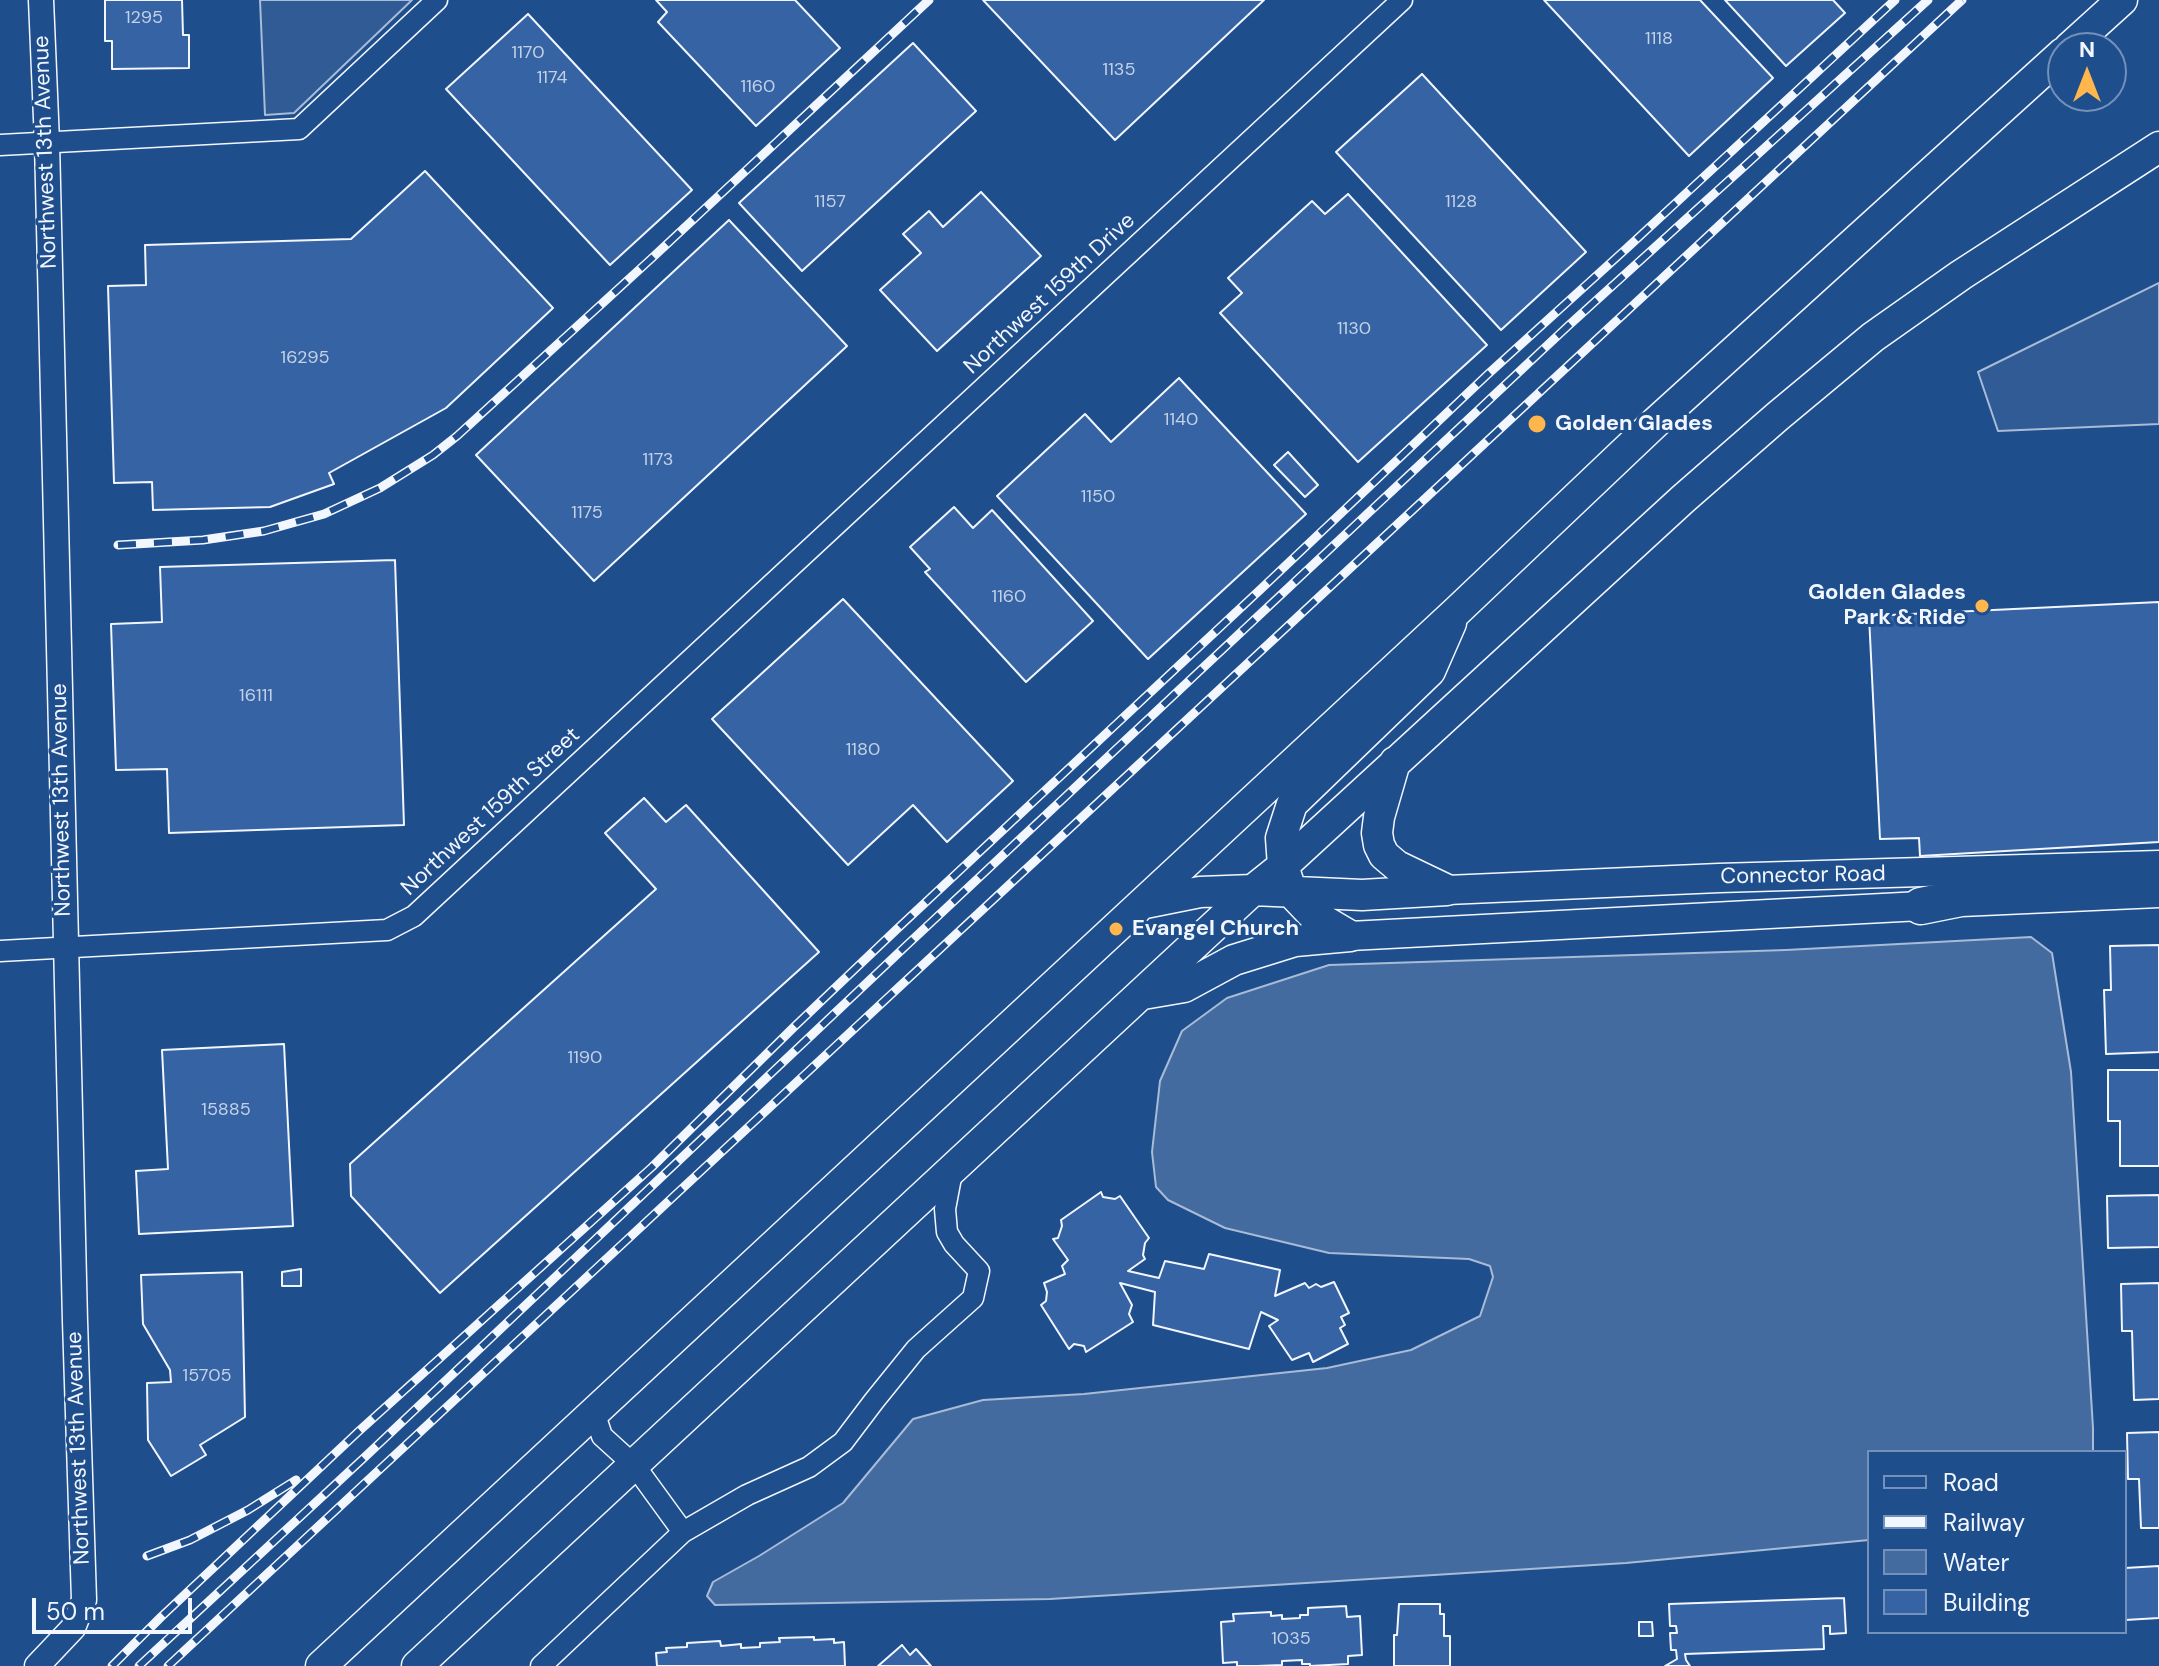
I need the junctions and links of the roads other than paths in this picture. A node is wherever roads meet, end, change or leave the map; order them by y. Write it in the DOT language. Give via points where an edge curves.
graph roads {
  1 [pos="41,0"];
  2 [pos="437,0"];
  3 [pos="1402,0"];
  4 [pos="2122,0"];
  5 [pos="2087,32"];
  6 [pos="2047,68"];
  7 [pos="47,142"];
  8 [pos="0,145"];
  9 [pos="2159,147"];
  10 [pos="1457,611"];
  11 [pos="732,623"];
  12 [pos="1395,762"];
  13 [pos="2159,865"];
  14 [pos="1835,875"];
  15 [pos="1792,876"];
  16 [pos="1287,879"];
  17 [pos="2159,889"];
  18 [pos="1253,890"];
  19 [pos="1447,890"];
  20 [pos="1143,903"];
  21 [pos="2159,905"];
  22 [pos="1921,906"];
  23 [pos="1838,910"];
  24 [pos="1793,912"];
  25 [pos="1350,936"];
  26 [pos="66,948"];
  27 [pos="0,951"];
  28 [pos="1143,994"];
  29 [pos="952,1172"];
  30 [pos="594,1412"];
  31 [pos="635,1466"];
  32 [pos="683,1532"];
  33 [pos="37,1666"];
  34 [pos="321,1666"];
  35 [pos="417,1666"];
  36 [pos="541,1666"];
  1 -- 7 [label="street, Northwest 13th Avenue"];
  2 -- 7 [label="street" via="299,129"];
  3 -- 11 [label="street, Northwest 159th Drive"];
  4 -- 5 [label="main road"];
  6 -- 10 [label="main road" via="1656,422"];
  7 -- 8 [label="street"];
  7 -- 26 [label="street, Northwest 13th Avenue"];
  9 -- 12 [label="main road" via="1873,337 1683,499"];
  10 -- 16 [label="main road" via="1430,671 1292,804 1281,838"];
  10 -- 20 [label="main road"];
  11 -- 26 [label="street, Northwest 159th Street" via="414,916 387,930"];
  12 -- 16 [label="main road"];
  12 -- 19 [label="main road" via="1379,817 1379,845 1397,866"];
  13 -- 14 [label="main road, Connector Road"];
  14 -- 15 [label="main road, Connector Road"];
  14 -- 23 [label="street"];
  15 -- 19 [label="main road, Connector Road"];
  15 -- 24 [label="street"];
  16 -- 18 [label="main road"];
  16 -- 19 [label="main road" via="1362,895"];
  16 -- 25 [label="main road" via="1311,913"];
  17 -- 22 [label="highway" via="1961,898"];
  18 -- 20 [label="main road" via="1200,892"];
  18 -- 28 [label="main road"];
  20 -- 30 [label="main road"];
  21 -- 22 [label="main road" via="1947,911"];
  22 -- 23 [label="main road, Connector Road"];
  23 -- 24 [label="main road, Connector Road"];
  24 -- 25 [label="main road, Connector Road"];
  25 -- 28 [label="main road" via="1295,941 1234,960 1184,987"];
  26 -- 27 [label="street, Northwest 159th Street"];
  26 -- 33 [label="street, Northwest 13th Avenue" via="84,1600 73,1628"];
  28 -- 29 [label="main road"];
  29 -- 31 [label="main road"];
  29 -- 32 [label="street" via="947,1232 979,1271 973,1298 916,1349 843,1442 809,1467"];
  30 -- 31 [label="street" via="602,1436"];
  30 -- 34 [label="main road"];
  31 -- 32 [label="street"];
  31 -- 35 [label="main road"];
  32 -- 36 [label="street"];
}
